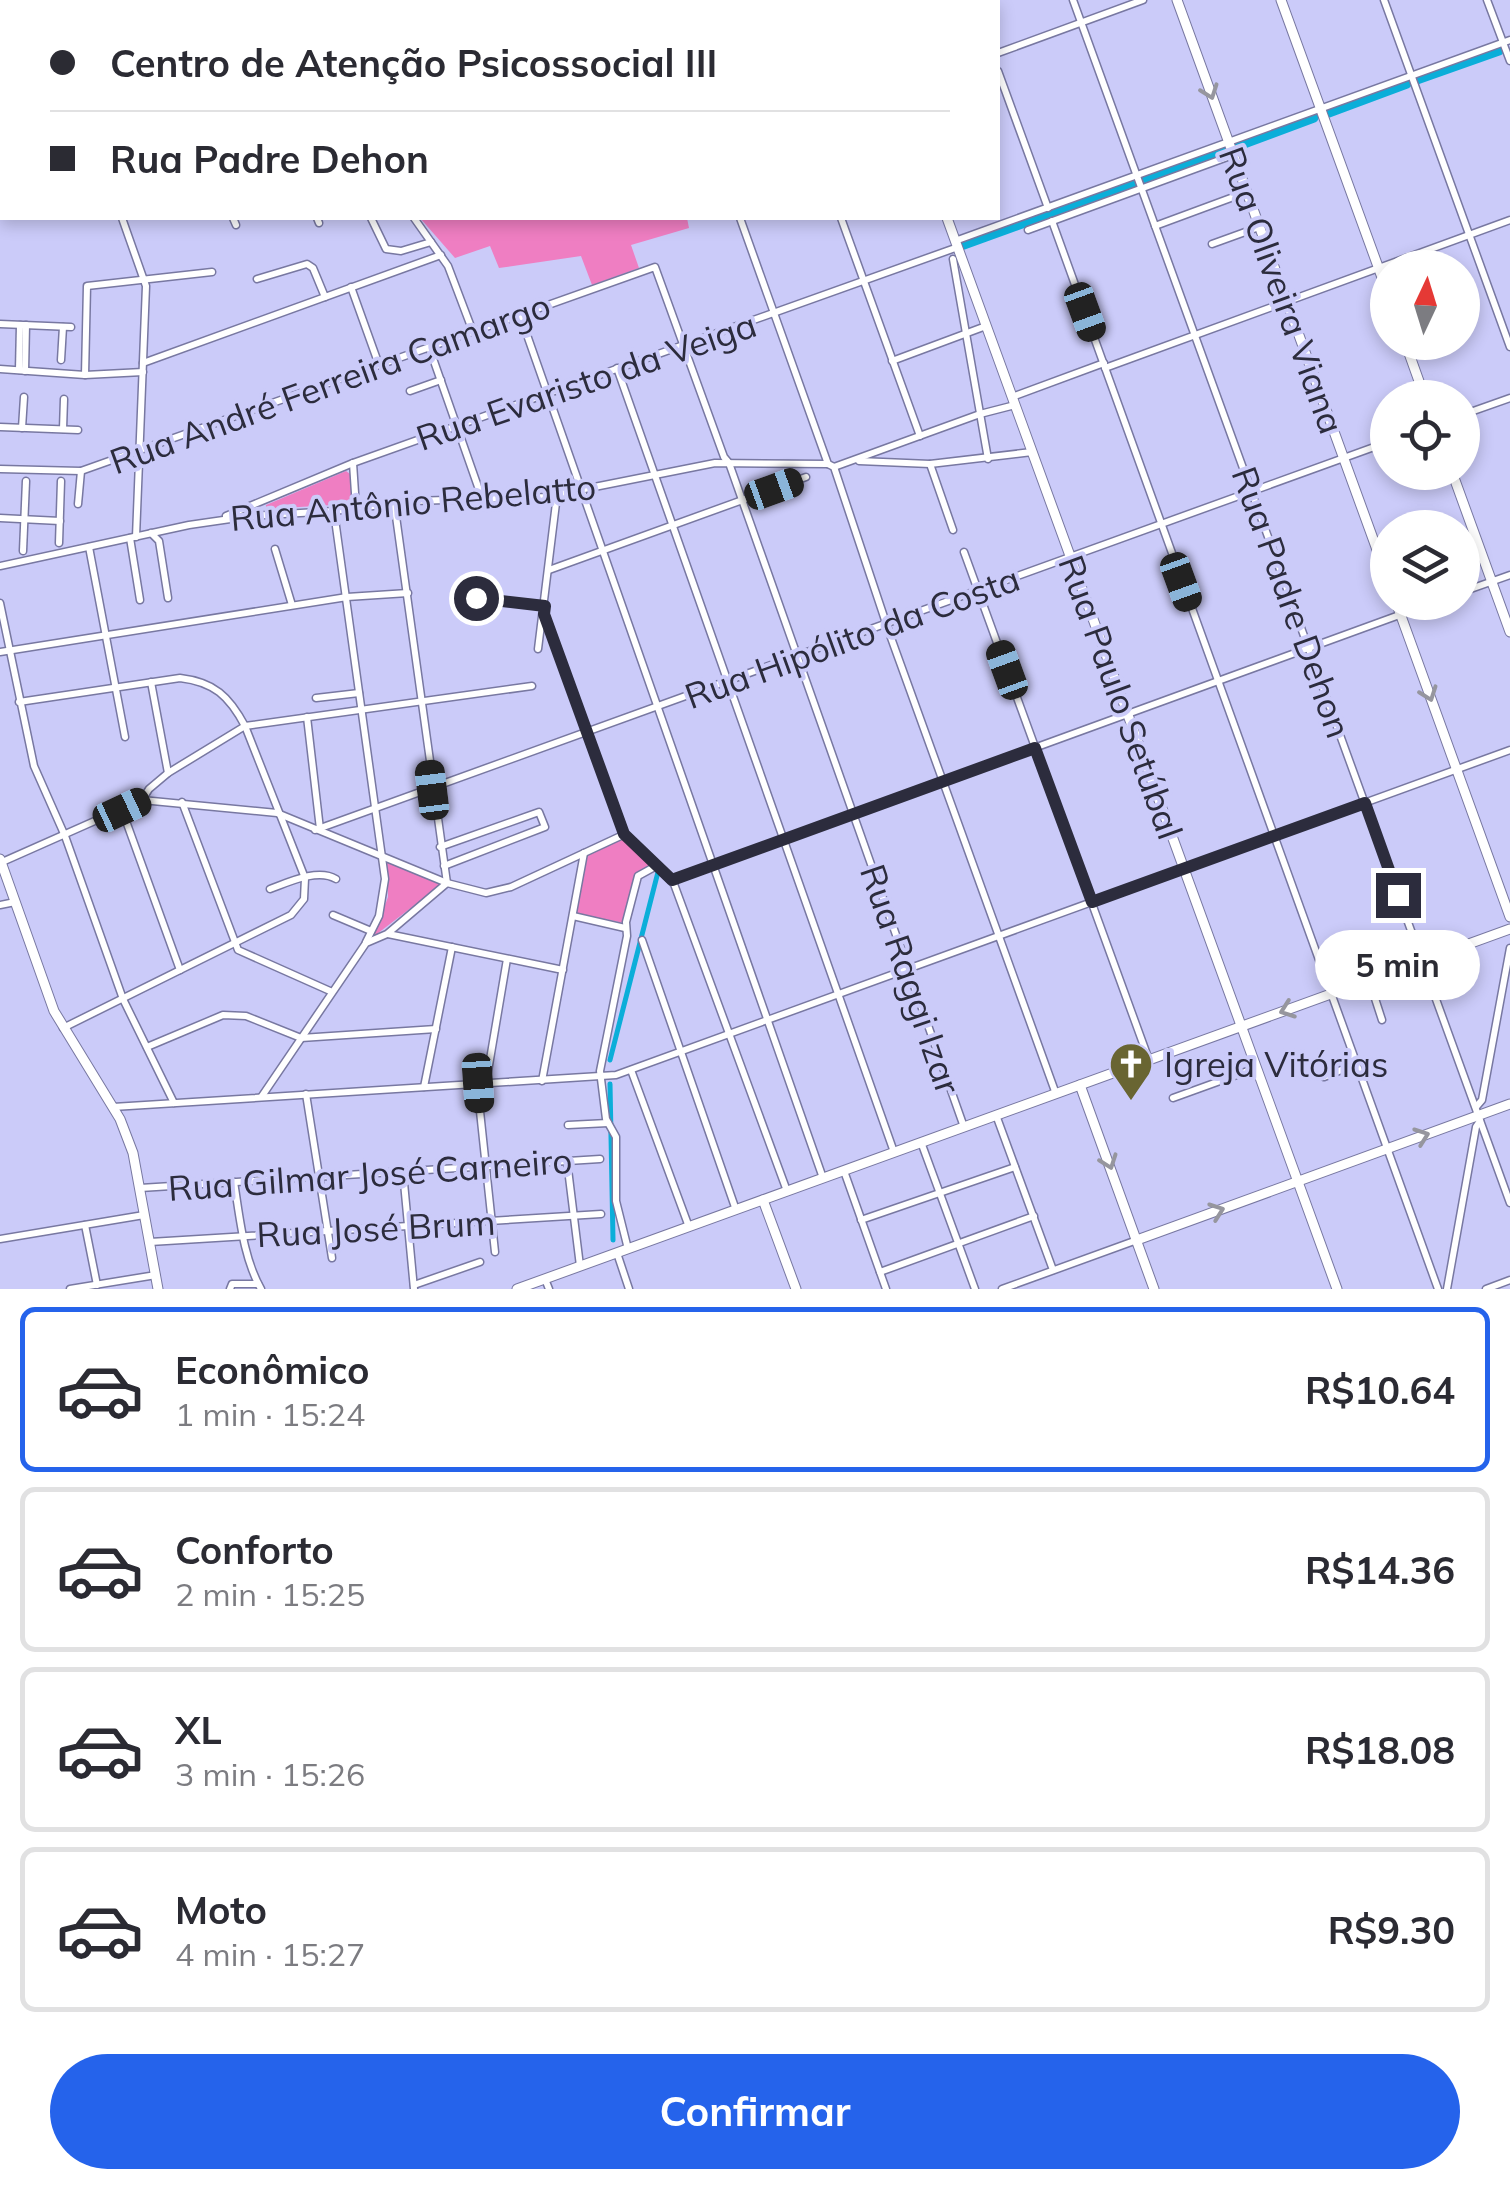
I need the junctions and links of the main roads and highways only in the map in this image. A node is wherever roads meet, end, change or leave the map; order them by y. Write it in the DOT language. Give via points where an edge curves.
graph roads {
  1 [pos="1177,0"];
  2 [pos="1281,0"];
  3 [pos="948,220"];
  4 [pos="1371,250"];
  5 [pos="1459,490"];
  6 [pos="1370,530"];
  7 [pos="1402,620"];
  8 [pos="1510,632"];
  9 [pos="0,862"];
  10 [pos="4,882"];
  11 [pos="1508,902"];
  12 [pos="1510,916"];
  13 [pos="1510,929"];
  14 [pos="1241,1026"];
  15 [pos="1080,1085"];
  16 [pos="1510,1104"];
  17 [pos="1298,1181"];
  18 [pos="763,1200"];
  19 [pos="1136,1240"];
  20 [pos="547,1284"];
  21 [pos="158,1289"];
  22 [pos="517,1289"];
  23 [pos="796,1289"];
  24 [pos="1154,1289"];
  25 [pos="1337,1289"];
  1 -- 6 [label="main road, Rua Oliveira Viana, one-way"];
  2 -- 4 [label="main road"];
  3 -- 14 [label="main road, Rua Paulo Setúbal"];
  5 -- 8 [label="main road"];
  7 -- 11 [label="main road, one-way"];
  9 -- 10 [label="main road"];
  10 -- 21 [label="main road" via="62,1028 133,1152"];
  11 -- 12 [label="main road"];
  13 -- 14 [label="main road, one-way"];
  14 -- 15 [label="main road"];
  14 -- 17 [label="main road, Rua Paulo Setúbal"];
  15 -- 18 [label="main road"];
  15 -- 19 [label="main road, one-way"];
  17 -- 16 [label="main road, one-way"];
  19 -- 17 [label="main road, one-way"];
  17 -- 25 [label="main road, Rua Paulo Setúbal"];
  18 -- 20 [label="main road"];
  18 -- 23 [label="main road"];
  19 -- 24 [label="main road"];
  20 -- 22 [label="main road"];
}
